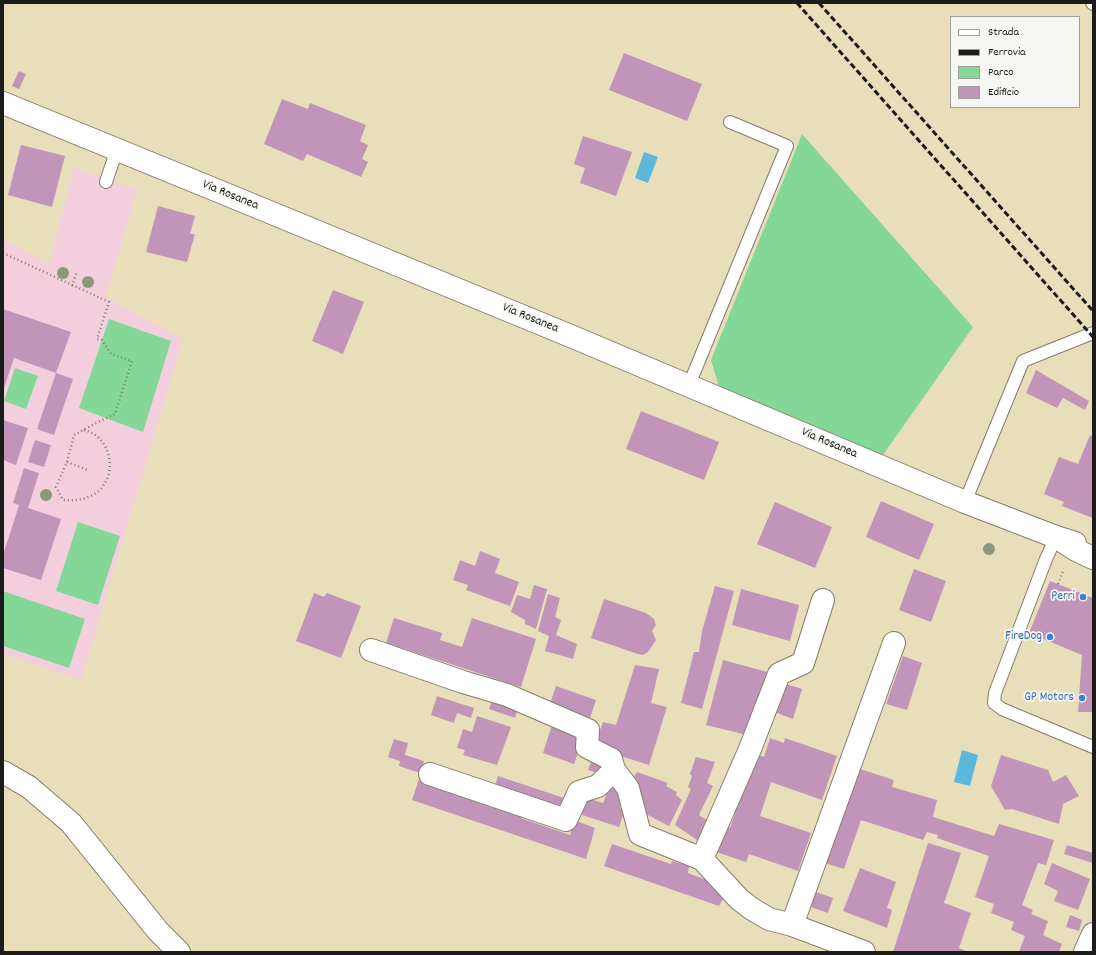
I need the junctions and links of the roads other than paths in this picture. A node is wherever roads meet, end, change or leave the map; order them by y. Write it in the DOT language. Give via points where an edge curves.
graph roads {
  1 [pos="3,104"];
  2 [pos="730,122"];
  3 [pos="117,149"];
  4 [pos="106,182"];
  5 [pos="1093,333"];
  6 [pos="689,385"];
  7 [pos="965,502"];
  8 [pos="1056,537"];
  9 [pos="1093,550"];
  10 [pos="1093,558"];
  11 [pos="823,600"];
  12 [pos="894,643"];
  13 [pos="371,650"];
  14 [pos="1093,747"];
  15 [pos="614,770"];
  16 [pos="3,772"];
  17 [pos="430,774"];
  18 [pos="702,860"];
  19 [pos="792,925"];
  20 [pos="1093,934"];
  21 [pos="179,952"];
  22 [pos="864,952"];
  23 [pos="1084,952"];
  1 -- 3 [label="street, Via Rosanea"];
  2 -- 6 [label="lane" via="787,146"];
  3 -- 4 [label="lane"];
  3 -- 6 [label="street, Via Rosanea"];
  5 -- 7 [label="lane" via="1023,361"];
  6 -- 7 [label="street, Via Rosanea"];
  7 -- 8 [label="street, Via Rosanea"];
  8 -- 9 [label="street, Via Rosanea"];
  8 -- 10 [label="street, Via Rosanea"];
  8 -- 14 [label="lane" via="995,693 994,703 1002,709"];
  11 -- 18 [label="street" via="802,663 779,674"];
  12 -- 19 [label="street"];
  13 -- 15 [label="street" via="507,695 588,730 587,747 611,758"];
  15 -- 17 [label="street" via="598,786 579,792 566,820"];
  15 -- 18 [label="street" via="628,788 640,834"];
  16 -- 21 [label="street" via="29,786 71,823 158,931"];
  18 -- 19 [label="street" via="738,899 769,919"];
  19 -- 22 [label="street"];
  20 -- 23 [label="street"];
}
